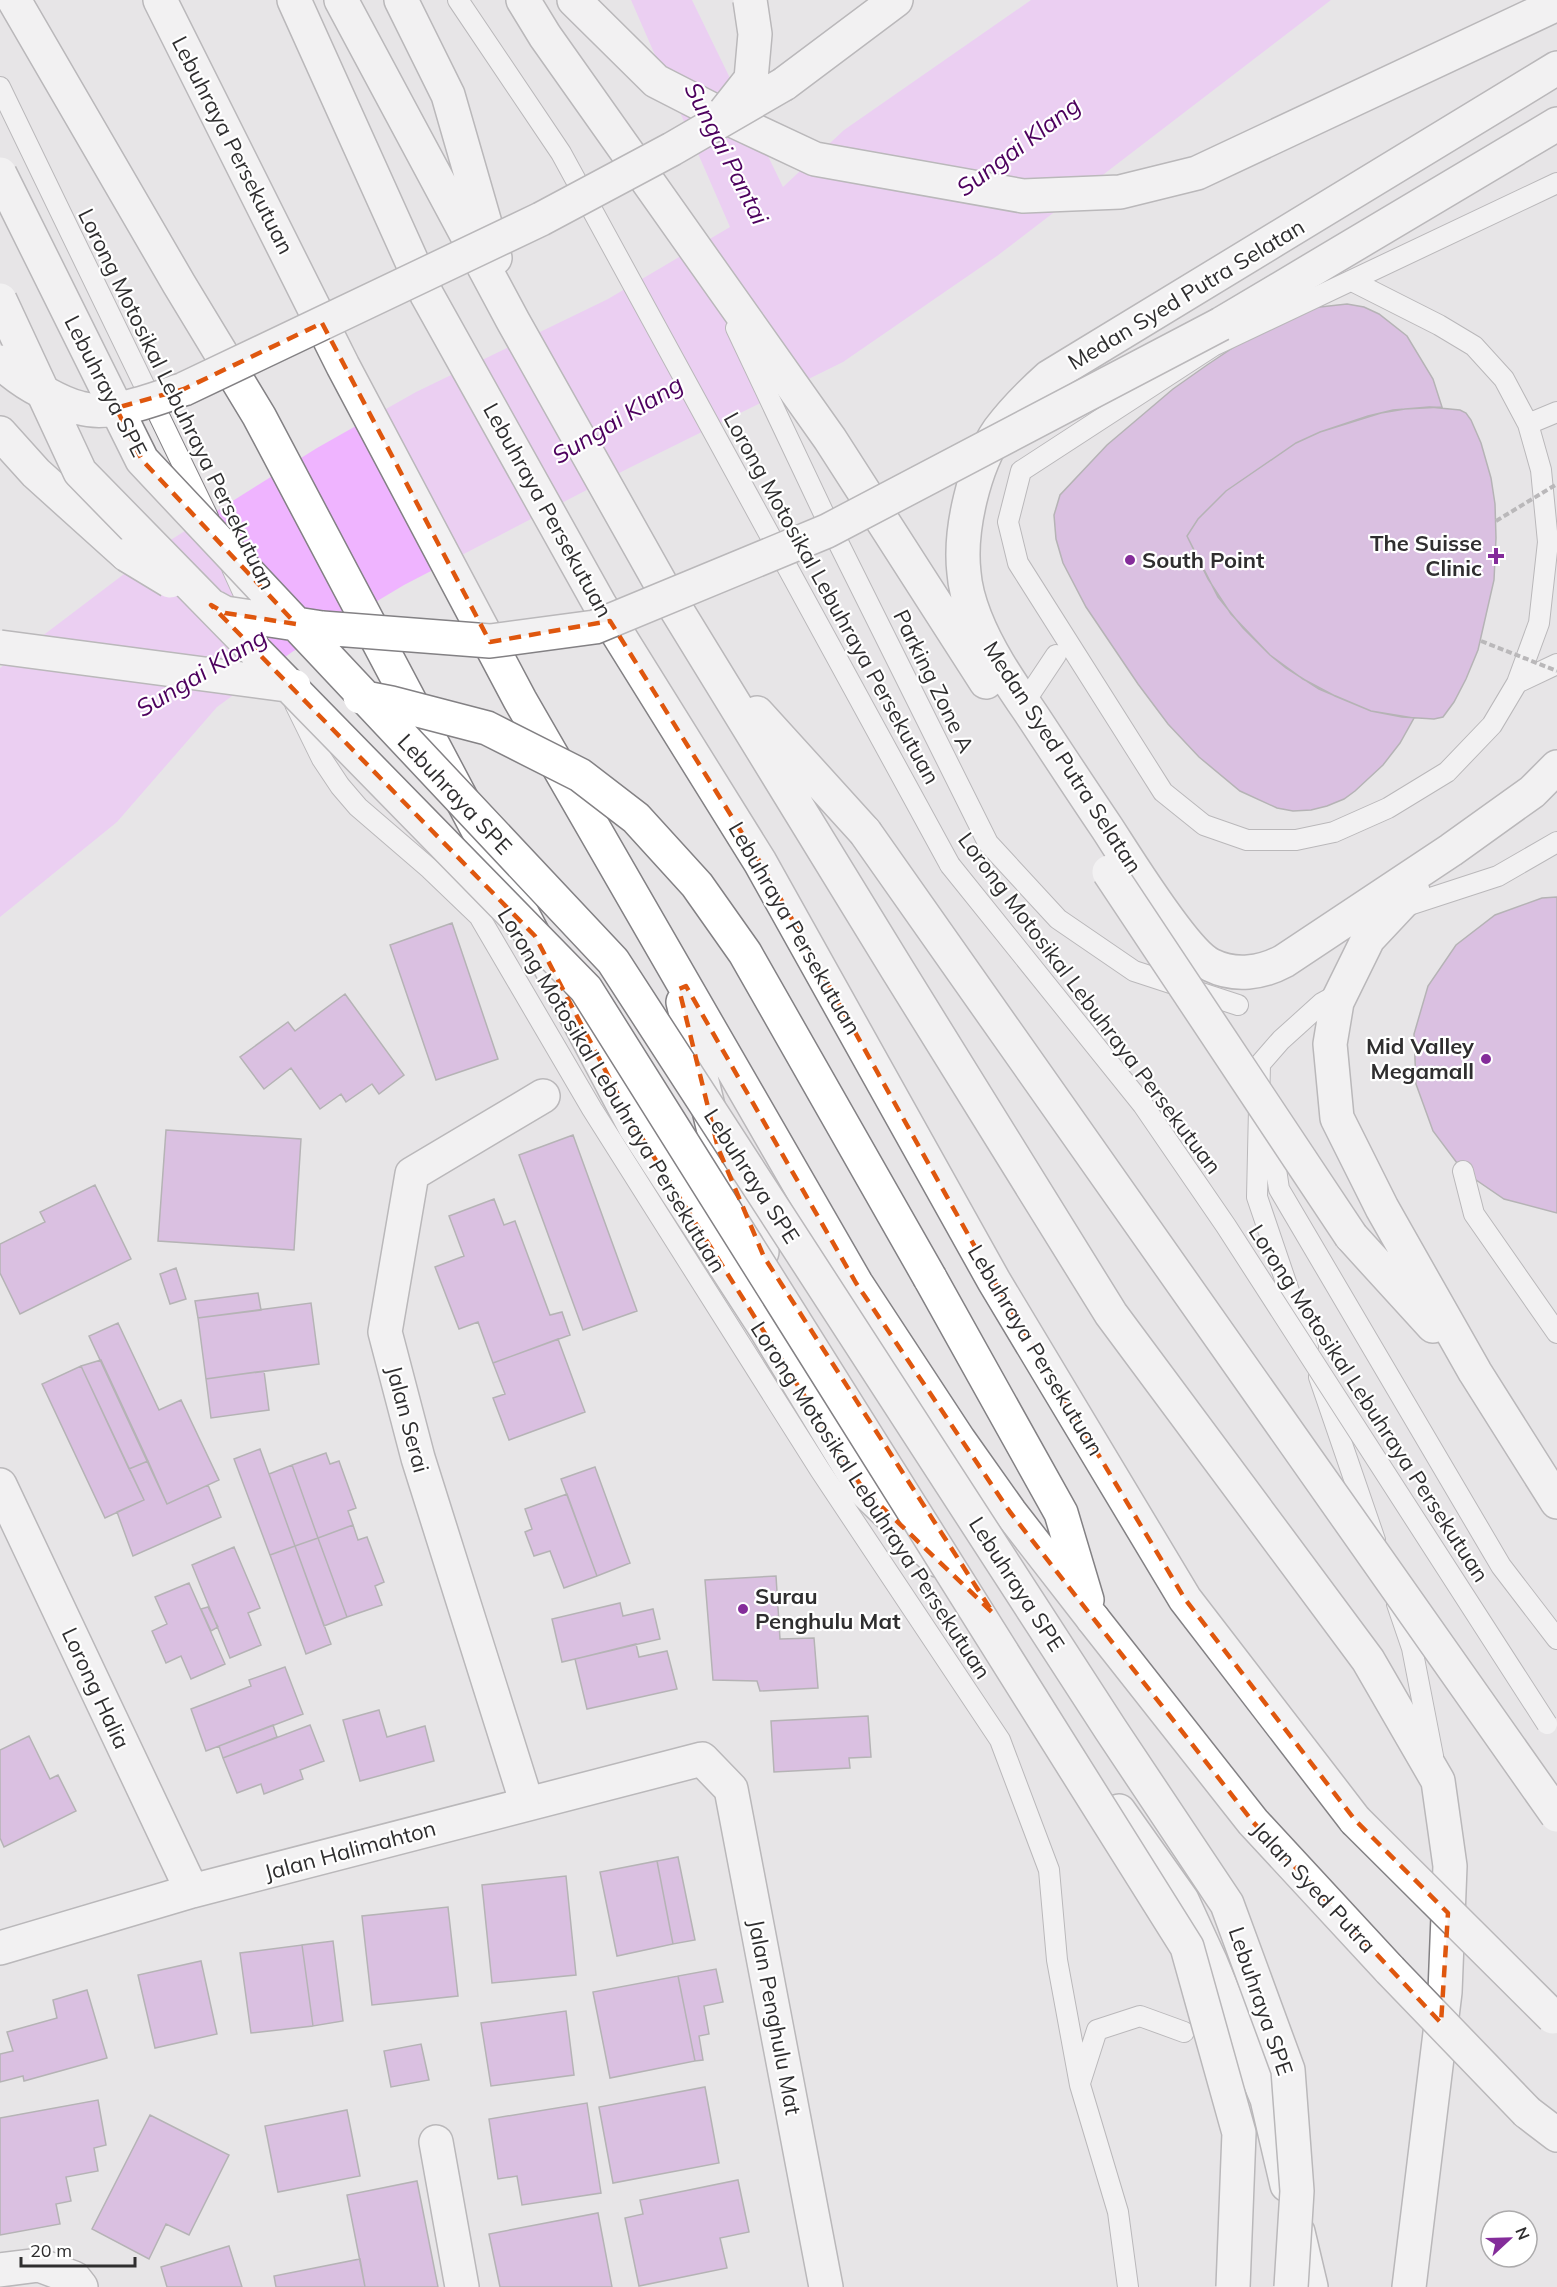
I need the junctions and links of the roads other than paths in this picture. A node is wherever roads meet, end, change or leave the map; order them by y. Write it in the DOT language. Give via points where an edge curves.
graph roads {
  1 [pos="14,0"];
  2 [pos="160,0"];
  3 [pos="294,0"];
  4 [pos="340,0"];
  5 [pos="402,0"];
  6 [pos="458,0"];
  7 [pos="524,0"];
  8 [pos="750,0"];
  9 [pos="896,0"];
  10 [pos="575,1"];
  11 [pos="1557,4"];
  12 [pos="1557,68"];
  13 [pos="0,87"];
  14 [pos="715,124"];
  15 [pos="1557,124"];
  16 [pos="0,174"];
  17 [pos="1557,183"];
  18 [pos="707,265"];
  19 [pos="1352,281"];
  20 [pos="0,300"];
  21 [pos="513,321"];
  22 [pos="0,362"];
  23 [pos="1557,412"];
  24 [pos="1528,424"];
  25 [pos="0,434"];
  26 [pos="0,647"];
  27 [pos="1056,655"];
  28 [pos="705,657"];
  29 [pos="1557,664"];
  30 [pos="1517,683"];
  31 [pos="1024,702"];
  32 [pos="1557,748"];
  33 [pos="1549,775"];
  34 [pos="1557,842"];
  35 [pos="1451,850"];
  36 [pos="1396,909"];
  37 [pos="674,965"];
  38 [pos="1327,1000"];
  39 [pos="1238,1005"];
  40 [pos="1260,1064"];
  41 [pos="543,1096"];
  42 [pos="1463,1171"];
  43 [pos="1557,1333"];
  44 [pos="1475,1372"];
  45 [pos="0,1485"];
  46 [pos="1557,1502"];
  47 [pos="993,1613"];
  48 [pos="1093,1619"];
  49 [pos="1557,1639"];
  50 [pos="1552,1729"];
  51 [pos="702,1759"];
  52 [pos="1438,1781"];
  53 [pos="527,1804"];
  54 [pos="1557,1815"];
  55 [pos="1134,1834"];
  56 [pos="192,1891"];
  57 [pos="0,1948"];
  58 [pos="1555,2019"];
  59 [pos="1184,2032"];
  60 [pos="1080,2085"];
  61 [pos="1557,2135"];
  62 [pos="436,2142"];
  63 [pos="0,2270"];
  64 [pos="81,2287"];
  65 [pos="462,2287"];
  66 [pos="826,2287"];
  67 [pos="1128,2287"];
  68 [pos="1233,2287"];
  69 [pos="1291,2287"];
  70 [pos="1311,2287"];
  71 [pos="1408,2287"];
  1 -- 47 [label="main road" via="259,416 635,1127 764,1326 863,1489"];
  2 -- 37 [label="main road, Lebuhraya Persekutuan" via="343,366 520,700"];
  3 -- 58 [label="main road, Lebuhraya Persekutuan, bridge" via="427,295 600,605 760,862 994,1281 1185,1599 1355,1820"];
  4 -- 21 [label="main road"];
  5 -- 21 [label="main road" via="448,95"];
  6 -- 50 [label="lane, Lorong Motosikal Lebuhraya Persekutuan, bridge" via="561,153 950,865 1156,1124"];
  7 -- 18 [label="main road" via="545,36"];
  8 -- 14 [label="main road, bridge" via="755,34 751,79"];
  9 -- 14 [label="main road, bridge" via="784,84"];
  10 -- 11 [label="main road" via="656,81 815,159 1023,196 1120,192 1197,173"];
  12 -- 31 [label="main road, Medan Syed Putra Selatan" via="1049,377 1022,401 998,432 977,477 965,527 964,574 975,616 994,657"];
  13 -- 60 [label="lane, Lorong Motosikal Lebuhraya Persekutuan, bridge" via="322,759 358,807 479,916 592,1109 813,1460 1000,1740 1049,1870 1057,1960"];
  14 -- 22 [label="main road, bridge" via="541,219 184,389 141,404 82,409 16,378"];
  15 -- 25 [label="main road, bridge" via="1221,324 827,531 595,627 490,641 322,628 225,614 127,555 36,473"];
  16 -- 69 [label="main road, Lebuhraya SPE, bridge" via="142,460 613,961 1227,1904 1288,2070 1297,2191"];
  17 -- 19 [label="lane"];
  18 -- 39 [label="lane, Parking Zone A" via="825,516 988,843 1058,919 1134,971"];
  18 -- 44 [label="main road, bridge" via="830,439 1109,872 1351,1236"];
  19 -- 24 [label="lane" via="1474,346 1504,379"];
  19 -- 30 [label="lane" via="1213,346 1021,471 1008,522 1018,563 1163,792 1204,825 1247,840 1296,840 1334,832 1388,808 1447,772 1492,725"];
  20 -- 68 [label="main road, Lebuhraya SPE, bridge" via="80,472 586,989 1187,1947 1239,2133"];
  21 -- 28 [label="main road"];
  23 -- 24 [label="lane"];
  24 -- 30 [label="lane" via="1541,470 1548,542 1539,624"];
  26 -- 48 [label="main road, bridge" via="274,682 391,703 487,728 580,775 643,827 697,885 745,952 1061,1513"];
  27 -- 31 [label="lane"];
  28 -- 52 [label="main road" via="1111,1314 1368,1660"];
  28 -- 54 [label="main road, bridge" via="866,832"];
  29 -- 30 [label="lane"];
  31 -- 35 [label="main road, Medan Syed Putra Selatan" via="1186,942 1208,964 1228,972 1268,970"];
  32 -- 33 [label="lane"];
  33 -- 35 [label="main road, Medan Syed Putra Selatan"];
  34 -- 36 [label="lane" via="1498,876"];
  35 -- 36 [label="main road"];
  36 -- 44 [label="main road" via="1368,939 1337,1002 1329,1044 1337,1118 1382,1208"];
  37 -- 47 [label="main road" via="718,1148 764,1257"];
  37 -- 48 [label="main road, Lebuhraya Persekutuan" via="863,1292 1003,1503"];
  38 -- 40 [label="lane"];
  40 -- 49 [label="lane" via="1279,1189 1501,1566"];
  40 -- 52 [label="lane" via="1257,1197 1412,1648"];
  41 -- 53 [label="main road, Jalan Serai" via="412,1174 385,1332 417,1458"];
  42 -- 43 [label="lane" via="1474,1214"];
  44 -- 46 [label="main road"];
  45 -- 56 [label="main road, Lorong Halia"];
  47 -- 55 [label="main road"];
  48 -- 61 [label="main road, Jalan Syed Putra, bridge" via="1252,1822 1527,2112"];
  51 -- 53 [label="main road, Jalan Halimahton"];
  51 -- 66 [label="main road, Jalan Penghulu Mat" via="731,1789"];
  52 -- 71 [label="main road" via="1450,1866 1445,1992"];
  53 -- 56 [label="main road, Jalan Halimahton"];
  55 -- 68 [label="main road" via="1208,2027 1241,2201"];
  55 -- 70 [label="main road" via="1182,1900 1267,2099"];
  56 -- 57 [label="main road, Jalan Halimahton"];
  59 -- 60 [label="lane" via="1140,2016 1097,2030"];
  60 -- 67 [label="lane, Lorong Motosikal Lebuhraya Persekutuan" via="1118,2212"];
  62 -- 65 [label="main road"];
  63 -- 64 [label="main road" via="39,2265 74,2278"];
}
